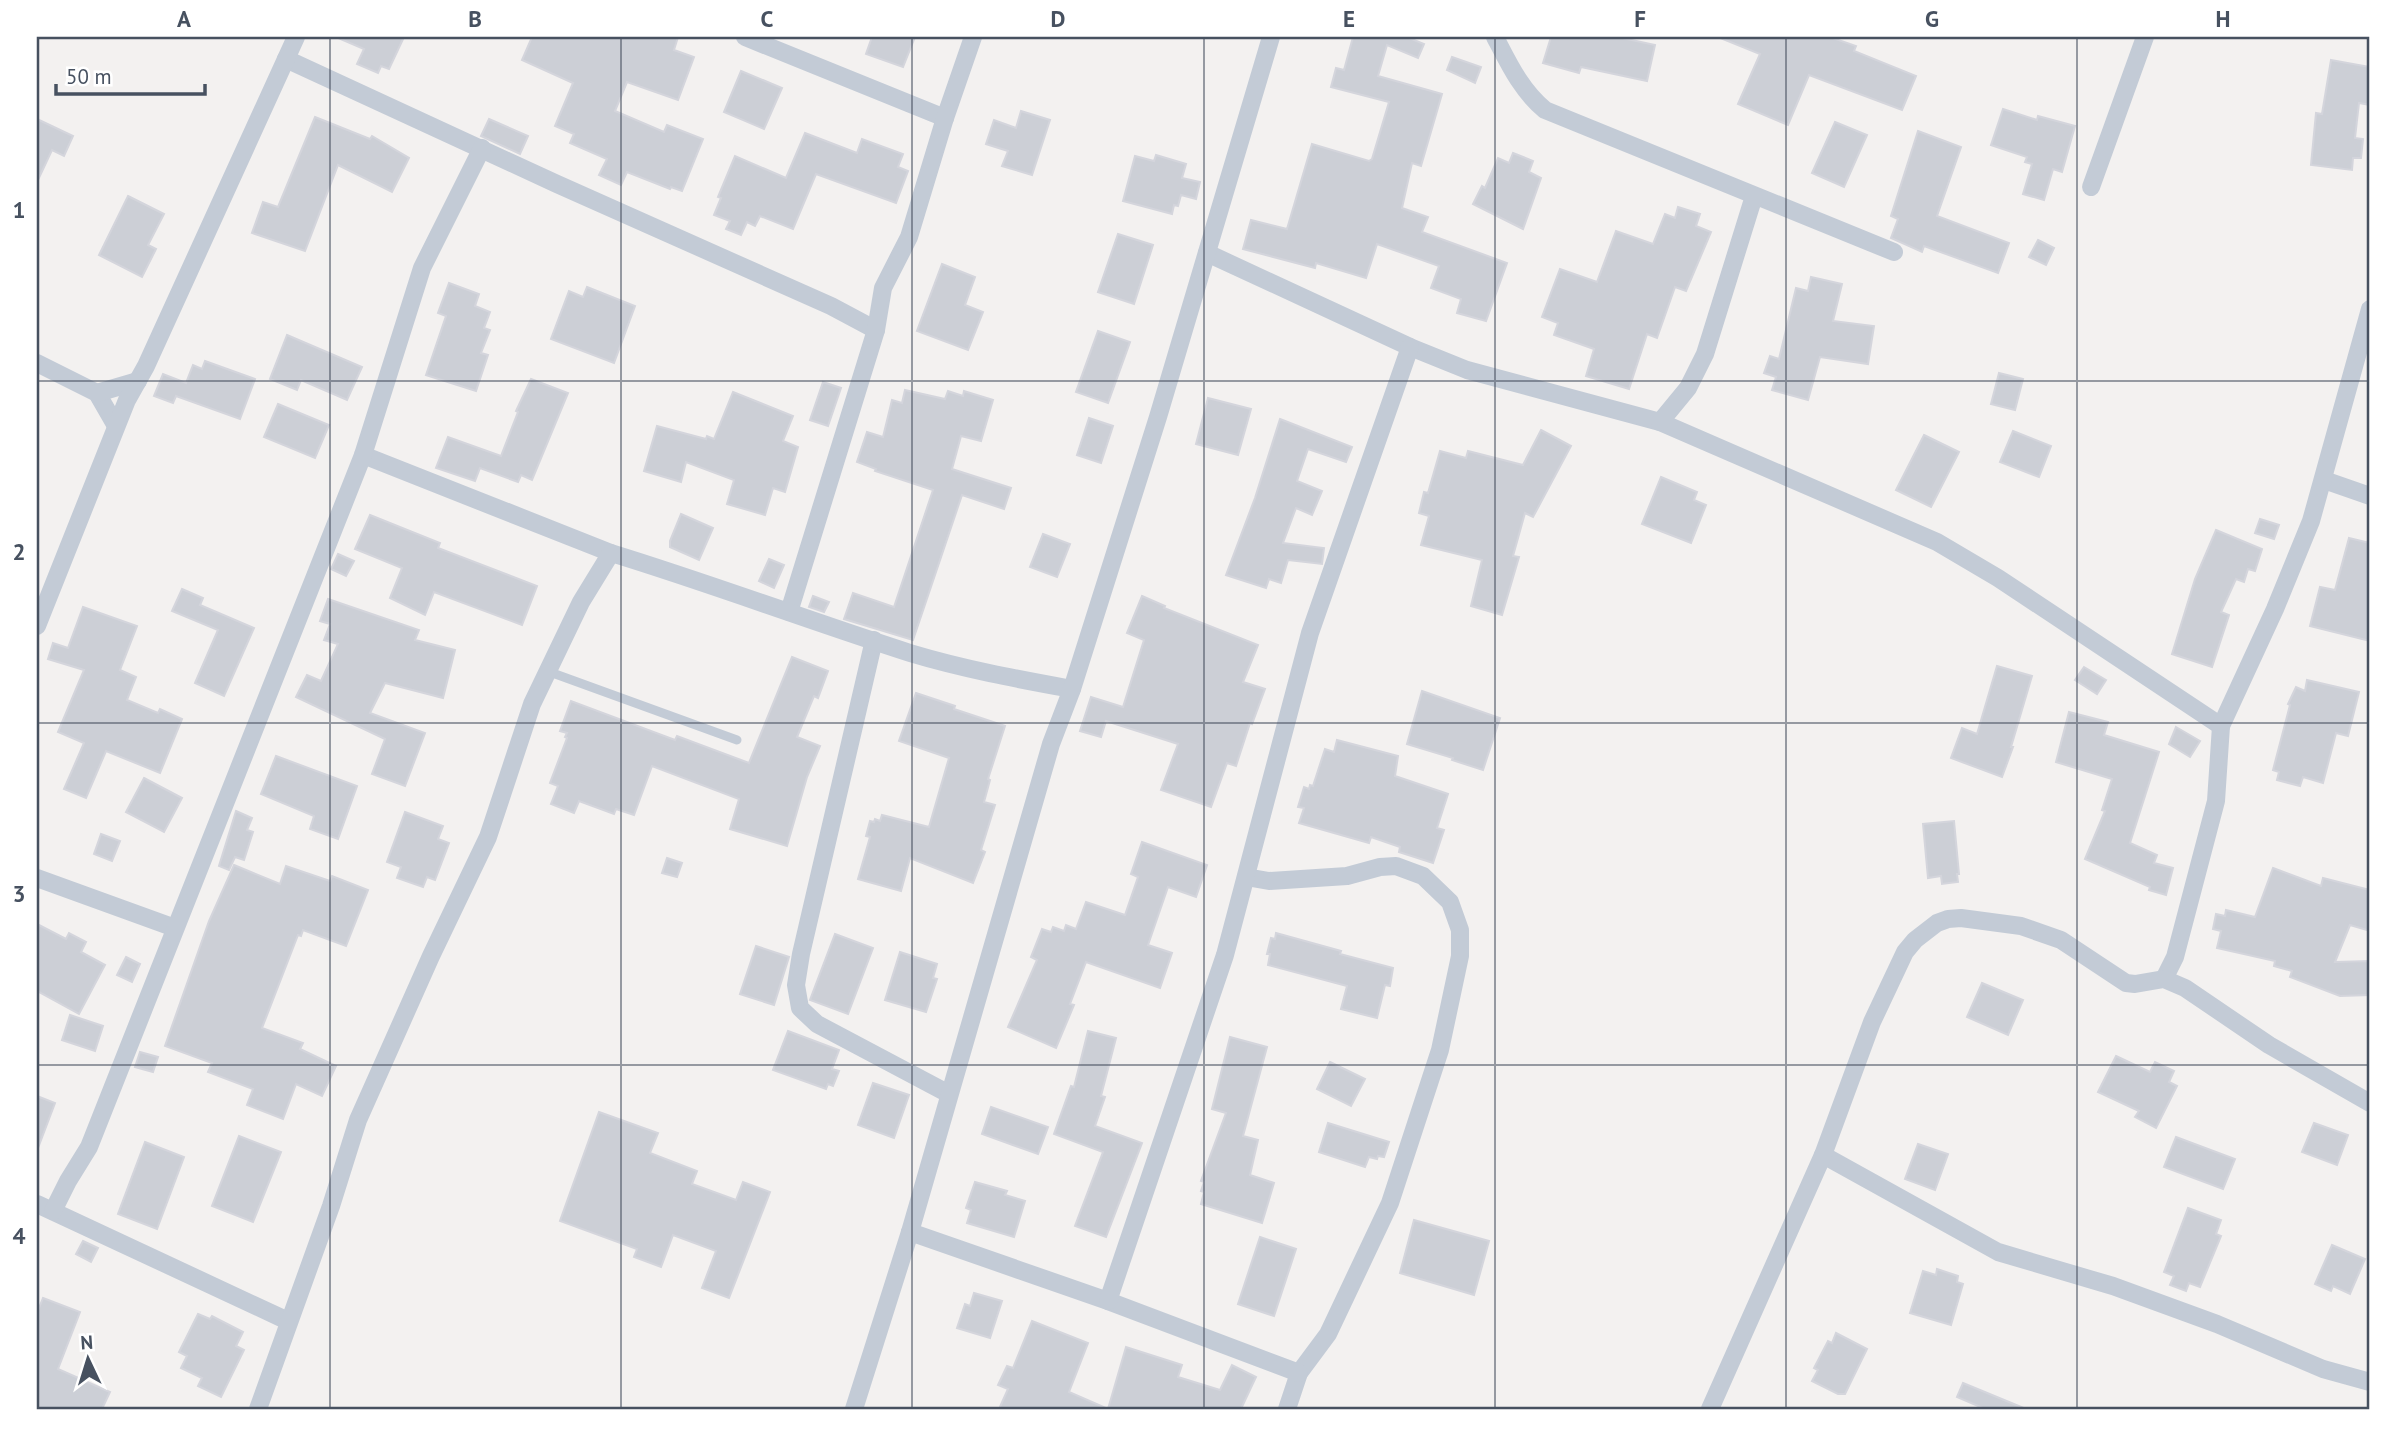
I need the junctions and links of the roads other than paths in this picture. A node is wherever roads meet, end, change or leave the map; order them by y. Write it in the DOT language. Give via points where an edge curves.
graph roads {
  1 [pos="296,37"];
  2 [pos="746,37"];
  3 [pos="973,37"];
  4 [pos="1270,37"];
  5 [pos="1495,37"];
  6 [pos="2145,37"];
  7 [pos="286,59"];
  8 [pos="945,118"];
  9 [pos="482,148"];
  10 [pos="2091,187"];
  11 [pos="1754,196"];
  12 [pos="1894,252"];
  13 [pos="1207,253"];
  14 [pos="2370,309"];
  15 [pos="876,330"];
  16 [pos="1410,347"];
  17 [pos="37,363"];
  18 [pos="138,381"];
  19 [pos="97,393"];
  20 [pos="1660,422"];
  21 [pos="117,426"];
  22 [pos="363,455"];
  23 [pos="2324,480"];
  24 [pos="2370,496"];
  25 [pos="611,553"];
  26 [pos="789,612"];
  27 [pos="37,626"];
  28 [pos="874,640"];
  29 [pos="547,671"];
  30 [pos="1072,689"];
  31 [pos="2221,726"];
  32 [pos="737,740"];
  33 [pos="1246,877"];
  34 [pos="37,878"];
  35 [pos="175,928"];
  36 [pos="2164,979"];
  37 [pos="949,1094"];
  38 [pos="2370,1103"];
  39 [pos="1823,1155"];
  40 [pos="45,1208"];
  41 [pos="910,1232"];
  42 [pos="1108,1301"];
  43 [pos="288,1321"];
  44 [pos="1299,1373"];
  45 [pos="2370,1382"];
  46 [pos="258,1409"];
  47 [pos="854,1409"];
  48 [pos="1287,1409"];
  49 [pos="1710,1409"];
  1 -- 7 [label="street"];
  2 -- 8 [label="street"];
  3 -- 8 [label="street"];
  4 -- 13 [label="street"];
  5 -- 11 [label="street" via="1520,84 1545,110"];
  6 -- 10 [label="street"];
  7 -- 9 [label="street"];
  7 -- 18 [label="street"];
  8 -- 15 [label="street" via="909,237 883,288"];
  9 -- 15 [label="street"];
  9 -- 22 [label="street" via="422,268"];
  11 -- 12 [label="street"];
  11 -- 20 [label="street" via="1705,354 1688,388"];
  13 -- 16 [label="street"];
  13 -- 30 [label="street"];
  14 -- 23 [label="street"];
  15 -- 26 [label="street"];
  16 -- 20 [label="street" via="1467,370"];
  16 -- 33 [label="street" via="1310,633"];
  17 -- 19 [label="street"];
  18 -- 19 [label="street"];
  18 -- 21 [label="street"];
  19 -- 21 [label="street"];
  20 -- 31 [label="street" via="1937,542"];
  21 -- 27 [label="street"];
  22 -- 25 [label="street"];
  22 -- 35 [label="street"];
  23 -- 24 [label="street"];
  23 -- 31 [label="street" via="2276,610"];
  25 -- 26 [label="street"];
  25 -- 29 [label="street"];
  26 -- 28 [label="street"];
  28 -- 30 [label="street" via="965,668"];
  28 -- 37 [label="street" via="796,985 800,1008 817,1024"];
  29 -- 32 [label="lane"];
  29 -- 43 [label="street" via="488,837 358,1120"];
  30 -- 37 [label="street" via="1051,744"];
  31 -- 36 [label="street" via="2216,801 2175,957"];
  33 -- 42 [label="street" via="1225,955"];
  33 -- 44 [label="street" via="1269,881 1347,876 1395,866 1423,876 1450,902 1460,930 1460,956 1440,1050 1390,1203 1328,1335"];
  34 -- 35 [label="street"];
  35 -- 40 [label="street" via="89,1147"];
  36 -- 38 [label="street"];
  36 -- 39 [label="street" via="2126,983 2061,940 2021,926 1961,918 1937,923 1905,952 1872,1022"];
  37 -- 41 [label="street"];
  39 -- 45 [label="street" via="1998,1252 2113,1286 2323,1370"];
  39 -- 49 [label="street"];
  40 -- 43 [label="street"];
  41 -- 42 [label="street"];
  41 -- 47 [label="street"];
  42 -- 44 [label="street"];
  43 -- 46 [label="street"];
  44 -- 48 [label="street"];
}
